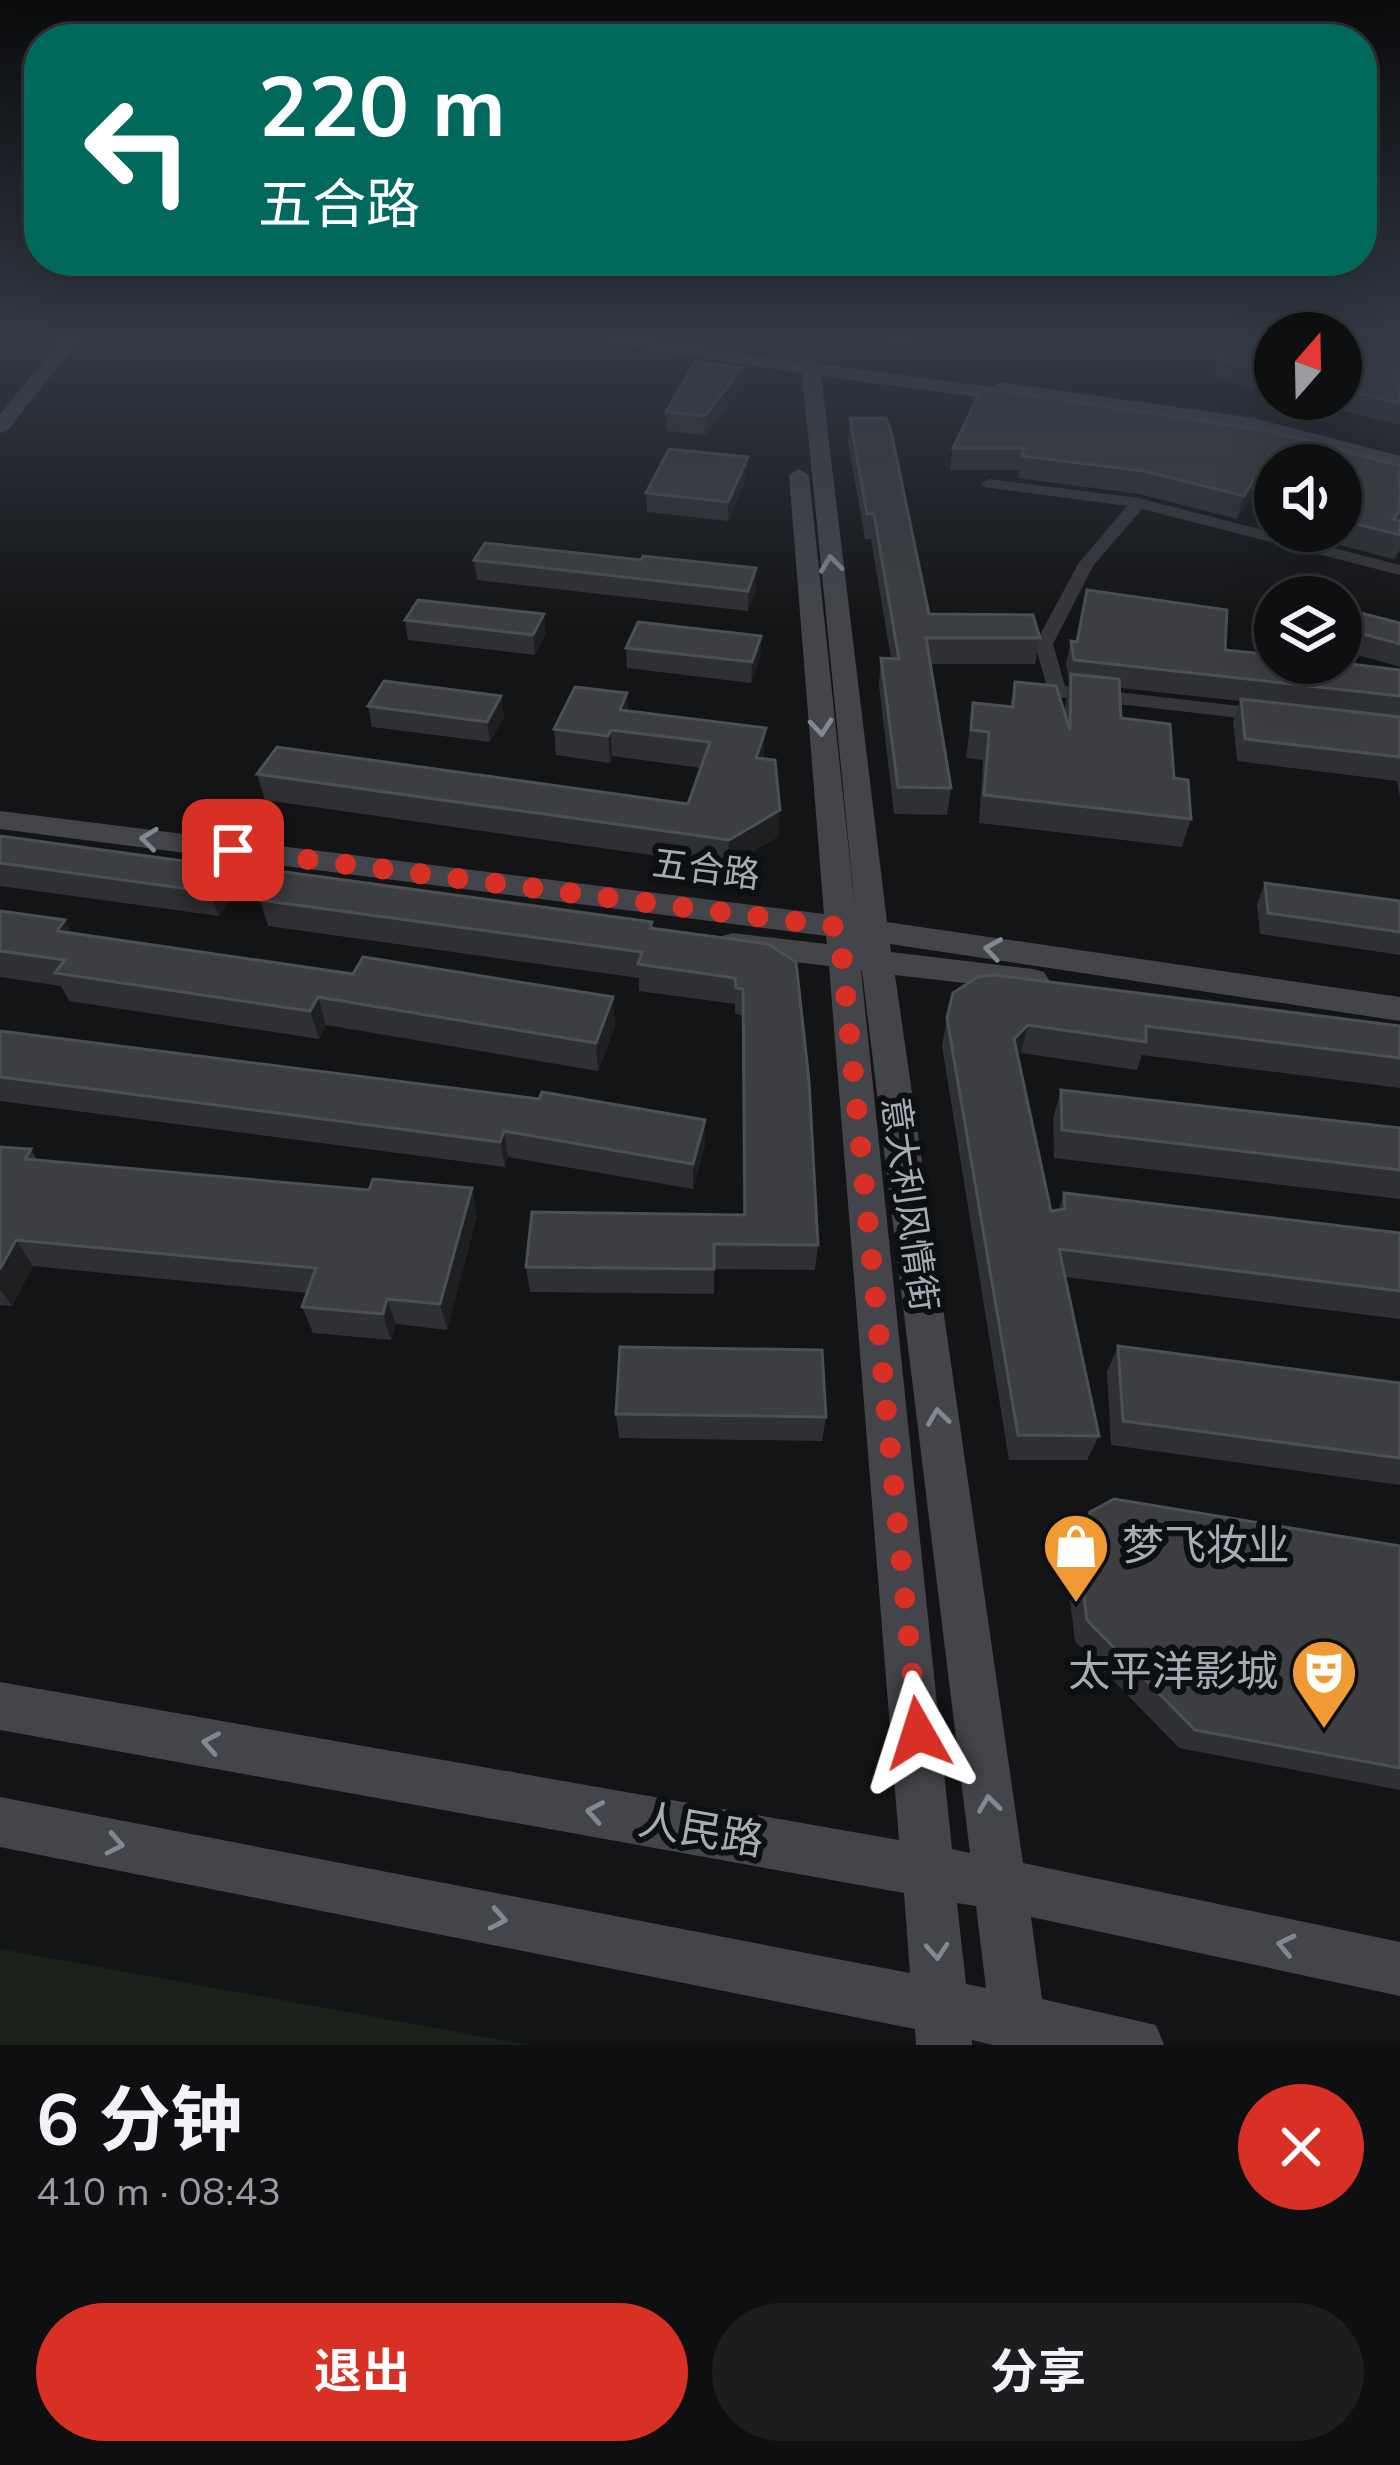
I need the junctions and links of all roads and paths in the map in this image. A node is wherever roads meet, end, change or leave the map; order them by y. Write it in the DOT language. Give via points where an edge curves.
graph roads {
  1 [pos="806,434"];
  2 [pos="1258,434"];
  3 [pos="1400,465"];
  4 [pos="989,484"];
  5 [pos="1138,503"];
  6 [pos="1400,570"];
  7 [pos="1286,717"];
  8 [pos="0,820"];
  9 [pos="0,844"];
  10 [pos="858,945"];
  11 [pos="1400,1009"];
  12 [pos="1400,1026"];
  13 [pos="0,1706"];
  14 [pos="0,1822"];
  15 [pos="932,1872"];
  16 [pos="999,1884"];
  17 [pos="1400,1969"];
  18 [pos="942,2026"];
  19 [pos="1019,2034"];
  20 [pos="1136,2045"];
  1 -- 10 [label="street, 意大利风情街"];
  2 -- 3 [label="street"];
  4 -- 5 [label="street"];
  5 -- 6 [label="street"];
  5 -- 7 [label="street" via="1086,564 1044,644 1057,691"];
  10 -- 8 [label="street, 五合路, one-way"];
  9 -- 10 [label="street, 五合路"];
  11 -- 10 [label="street, 五合路, one-way"];
  10 -- 12 [label="street, 五合路"];
  10 -- 15 [label="street, 意大利风情街"];
  16 -- 10 [label="street, 意大利风情街, one-way"];
  15 -- 13 [label="street, 人民路, one-way"];
  14 -- 18 [label="street, one-way"];
  15 -- 16 [label="street, 人民路"];
  15 -- 18 [label="street, 意大利风情街, one-way"];
  17 -- 16 [label="street, 人民路, one-way"];
  16 -- 19 [label="street, 意大利风情街"];
  18 -- 19 [label="street"];
  19 -- 20 [label="street"];
}
